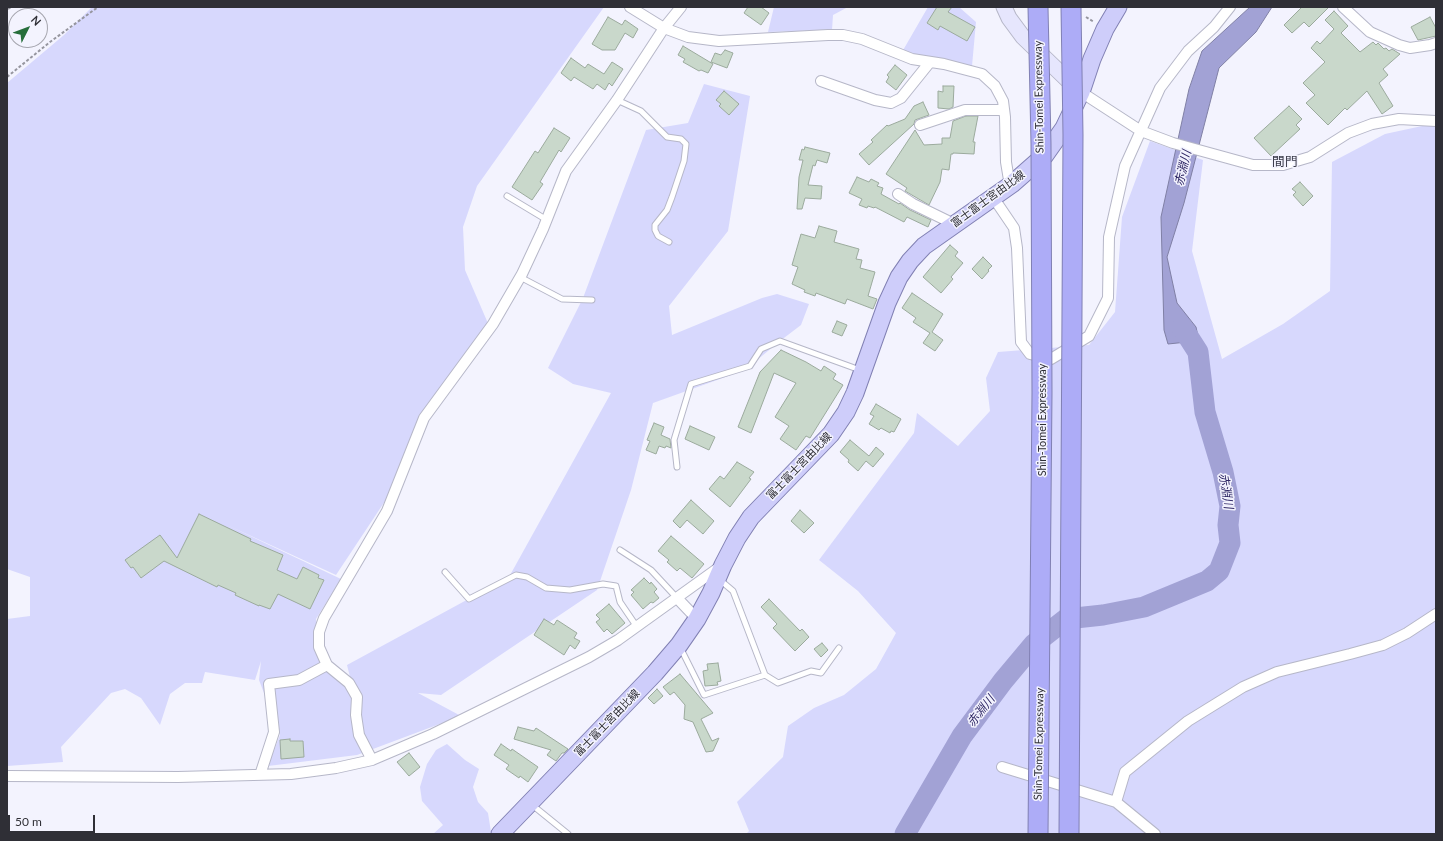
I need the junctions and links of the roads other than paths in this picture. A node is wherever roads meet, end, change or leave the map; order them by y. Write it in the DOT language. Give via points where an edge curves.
graph roads {
  1 [pos="630,7"];
  2 [pos="681,7"];
  3 [pos="1004,7"];
  4 [pos="1038,7"];
  5 [pos="1070,7"];
  6 [pos="1118,7"];
  7 [pos="1230,7"];
  8 [pos="1343,7"];
  9 [pos="664,28"];
  10 [pos="1436,43"];
  11 [pos="930,62"];
  12 [pos="821,81"];
  13 [pos="1081,92"];
  14 [pos="617,100"];
  15 [pos="1004,110"];
  16 [pos="1436,121"];
  17 [pos="920,125"];
  18 [pos="1141,131"];
  19 [pos="1012,184"];
  20 [pos="898,194"];
  21 [pos="506,196"];
  22 [pos="993,197"];
  23 [pos="547,220"];
  24 [pos="954,224"];
  25 [pos="669,242"];
  26 [pos="520,277"];
  27 [pos="592,300"];
  28 [pos="863,371"];
  29 [pos="677,467"];
  30 [pos="620,550"];
  31 [pos="720,571"];
  32 [pos="445,572"];
  33 [pos="677,598"];
  34 [pos="1436,614"];
  35 [pos="697,619"];
  36 [pos="637,627"];
  37 [pos="679,645"];
  38 [pos="839,648"];
  39 [pos="327,665"];
  40 [pos="766,675"];
  41 [pos="372,760"];
  42 [pos="1002,767"];
  43 [pos="260,775"];
  44 [pos="7,776"];
  45 [pos="1116,802"];
  46 [pos="530,803"];
  47 [pos="500,834"];
  48 [pos="568,834"];
  49 [pos="1038,834"];
  50 [pos="1069,834"];
  51 [pos="1155,834"];
  1 -- 9 [label="street"];
  2 -- 9 [label="street"];
  3 -- 13 [label="street" via="1023,37"];
  4 -- 49 [label="highway, Shin-Tomei Expressway, bridge" via="1042,386"];
  5 -- 50 [label="highway, bridge" via="1073,135"];
  6 -- 13 [label="main road, 富士富士宮由比線" via="1105,29"];
  7 -- 18 [label="street" via="1214,27 1188,50 1160,88"];
  8 -- 10 [label="street" via="1370,32 1399,45 1410,48"];
  9 -- 11 [label="street" via="688,37 719,41 843,35 862,39 912,59"];
  9 -- 14 [label="street"];
  11 -- 12 [label="street" via="901,98 891,103"];
  11 -- 15 [label="street" via="982,74 994,86"];
  13 -- 18 [label="street"];
  13 -- 19 [label="main road, 富士富士宮由比線" via="1064,128 1045,155"];
  14 -- 23 [label="street" via="566,171"];
  14 -- 25 [label="lane" via="641,111 666,137 681,139 686,144 684,161 672,197 667,210 655,225 658,236"];
  15 -- 17 [label="street" via="962,107"];
  15 -- 19 [label="street" via="1006,162"];
  16 -- 18 [label="street" via="1399,119 1372,124 1348,133 1310,157 1283,165 1253,165 1173,143"];
  18 -- 22 [label="street" via="1125,166 1109,237 1108,298 1089,336 1051,359 1030,354 1021,342 1014,228"];
  19 -- 22 [label="main road, 富士富士宮由比線"];
  20 -- 24 [label="street"];
  21 -- 23 [label="lane"];
  22 -- 24 [label="main road, 富士富士宮由比線"];
  23 -- 26 [label="street"];
  24 -- 28 [label="main road, 富士富士宮由比線" via="924,246 899,278"];
  26 -- 27 [label="lane" via="562,299"];
  26 -- 39 [label="street" via="493,324 424,418 387,511 324,618 319,632 319,647"];
  28 -- 29 [label="lane" via="780,340 761,349 750,366 691,384 674,440"];
  28 -- 31 [label="main road, 富士富士宮由比線" via="846,412 831,434 751,518"];
  30 -- 33 [label="lane" via="651,570"];
  31 -- 33 [label="street"];
  31 -- 35 [label="main road, 富士富士宮由比線"];
  31 -- 40 [label="lane" via="733,591"];
  32 -- 36 [label="lane" via="469,599 516,575 526,577 546,588 570,590 603,584 616,586 620,602"];
  33 -- 35 [label="street"];
  33 -- 36 [label="street"];
  34 -- 45 [label="street" via="1383,645 1277,672 1243,687 1188,721 1125,772"];
  35 -- 37 [label="main road, 富士富士宮由比線"];
  36 -- 41 [label="street" via="589,657 433,734"];
  37 -- 40 [label="lane" via="704,695"];
  37 -- 46 [label="main road, 富士富士宮由比線"];
  38 -- 40 [label="lane" via="822,673 811,671 778,683"];
  39 -- 41 [label="street" via="349,683 357,697 359,735"];
  39 -- 43 [label="street" via="299,680 269,684 274,732"];
  41 -- 43 [label="street" via="336,768"];
  42 -- 45 [label="street"];
  43 -- 44 [label="street"];
  45 -- 51 [label="street"];
  46 -- 47 [label="main road, 富士富士宮由比線"];
  46 -- 48 [label="lane"];
}
